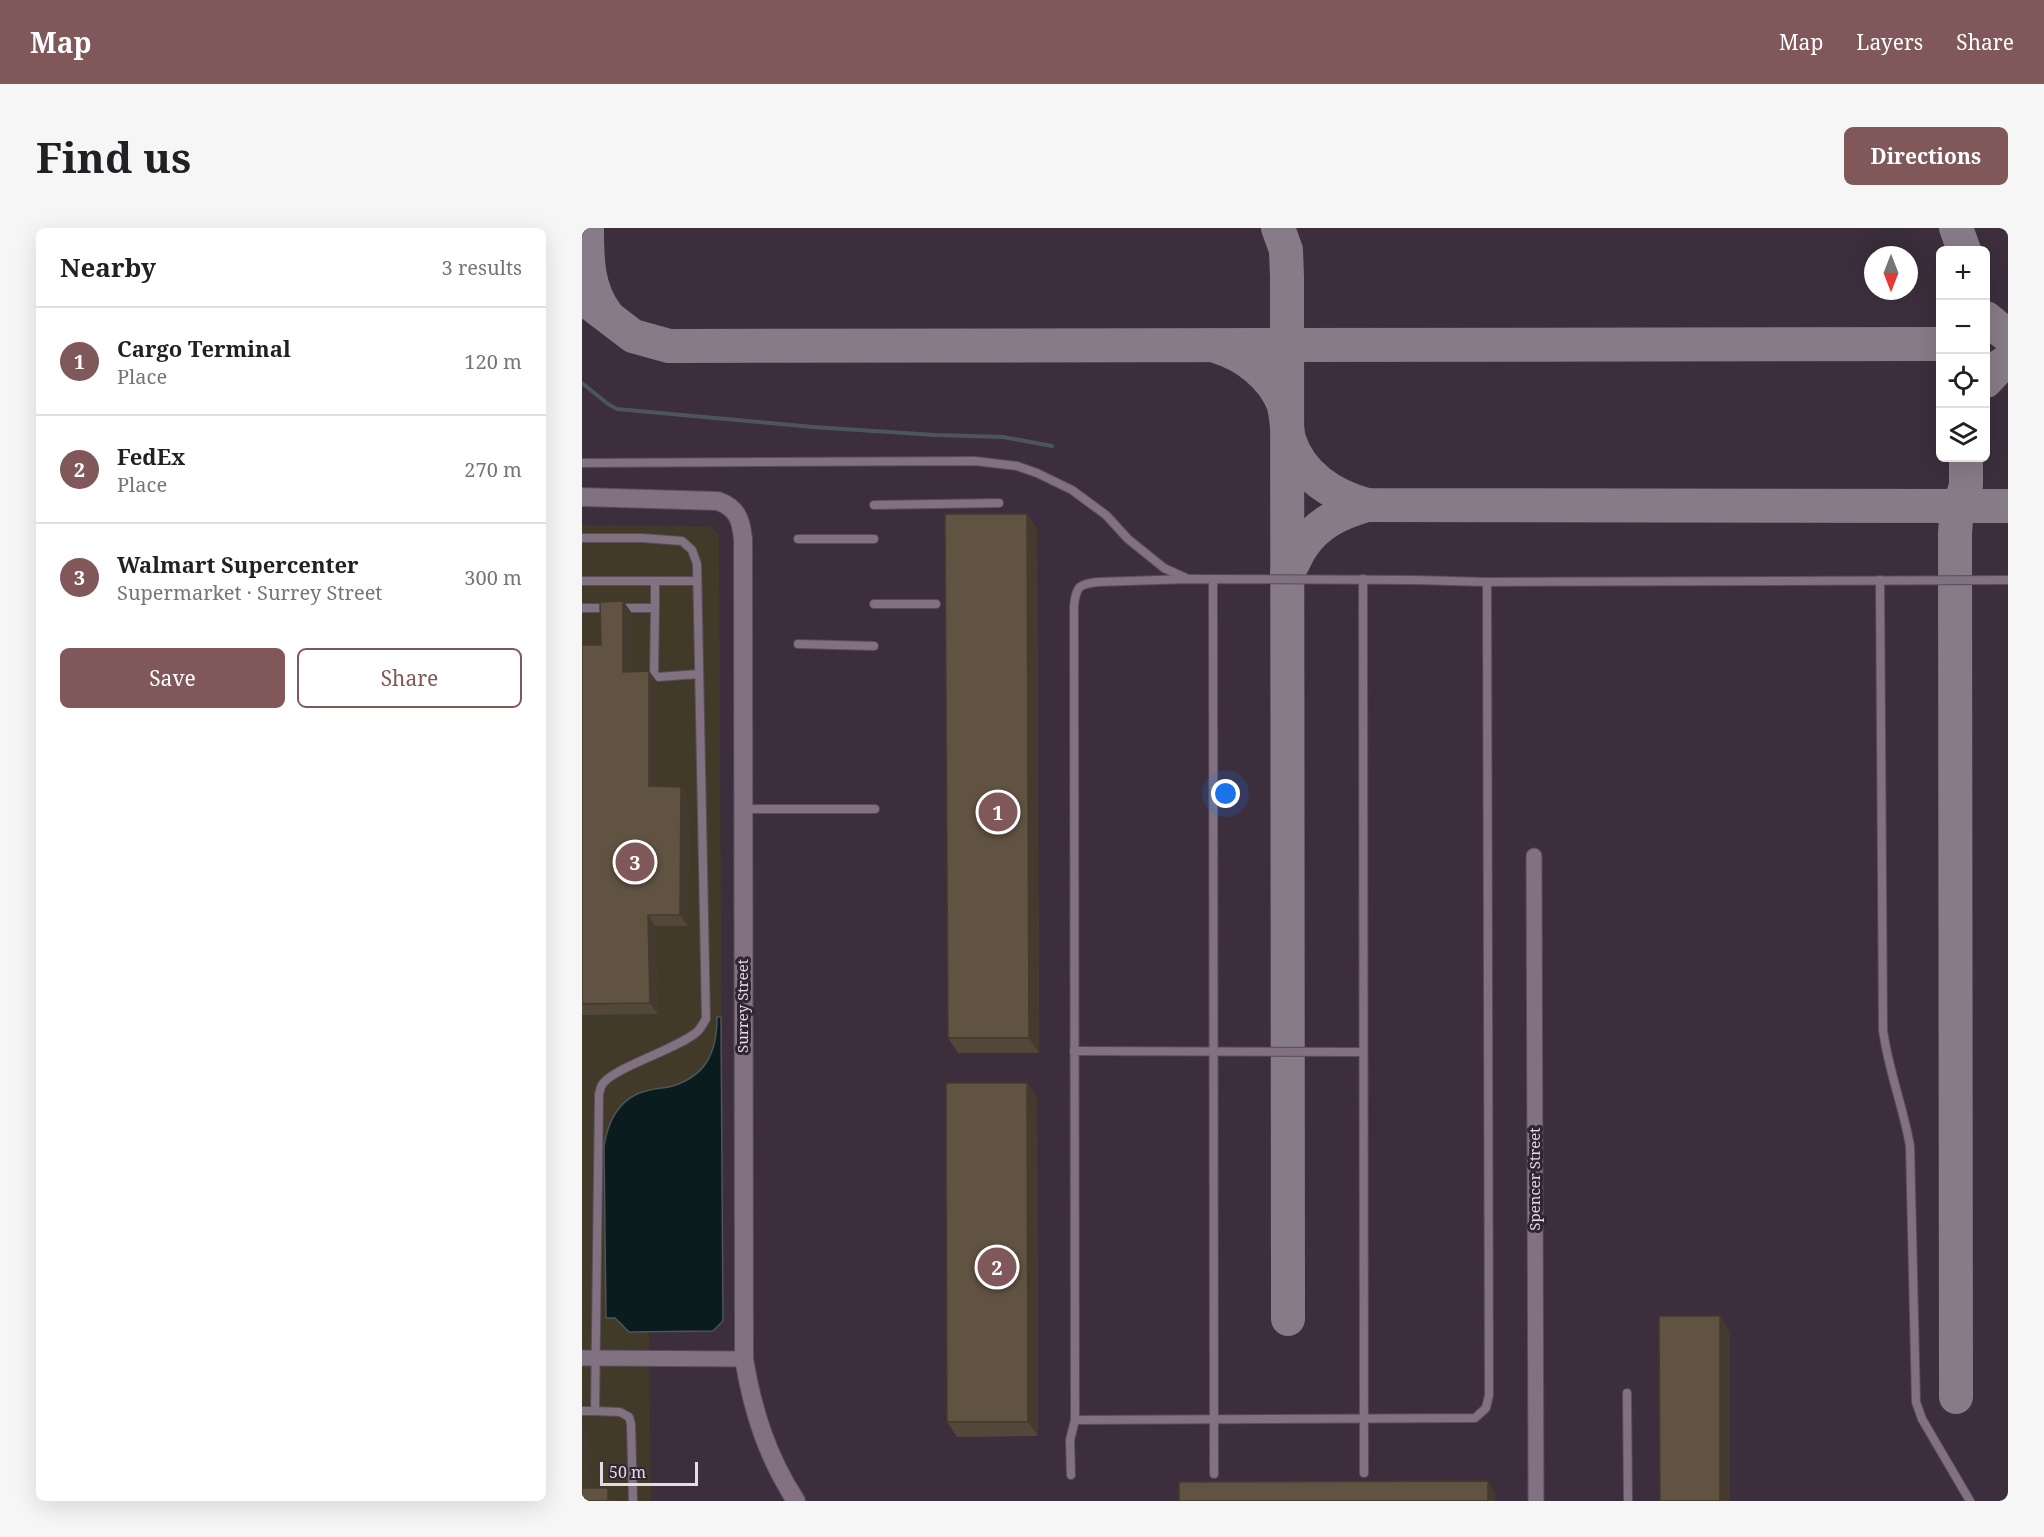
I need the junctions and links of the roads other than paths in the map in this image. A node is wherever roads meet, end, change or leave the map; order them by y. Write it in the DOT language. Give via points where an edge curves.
graph roads {
  1 [pos="582,463"];
  2 [pos="582,497"];
  3 [pos="999,503"];
  4 [pos="874,505"];
  5 [pos="582,538"];
  6 [pos="798,539"];
  7 [pos="874,539"];
  8 [pos="1188,579"];
  9 [pos="1213,579"];
  10 [pos="1363,579"];
  11 [pos="1880,580"];
  12 [pos="2008,580"];
  13 [pos="582,581"];
  14 [pos="655,581"];
  15 [pos="697,581"];
  16 [pos="1487,582"];
  17 [pos="874,604"];
  18 [pos="936,604"];
  19 [pos="582,608"];
  20 [pos="655,608"];
  21 [pos="798,644"];
  22 [pos="874,646"];
  23 [pos="699,674"];
  24 [pos="743,809"];
  25 [pos="875,809"];
  26 [pos="1534,856"];
  27 [pos="1074,1051"];
  28 [pos="1213,1052"];
  29 [pos="1363,1052"];
  30 [pos="589,1358"];
  31 [pos="744,1359"];
  32 [pos="1627,1393"];
  33 [pos="582,1411"];
  34 [pos="595,1411"];
  35 [pos="1214,1418"];
  36 [pos="1364,1418"];
  37 [pos="1075,1420"];
  38 [pos="1364,1473"];
  39 [pos="1214,1474"];
  40 [pos="1071,1475"];
  41 [pos="633,1501"];
  42 [pos="796,1501"];
  43 [pos="1536,1501"];
  44 [pos="1628,1501"];
  45 [pos="1970,1501"];
  1 -- 8 [label="lane" via="975,461 1017,466 1072,490 1164,568"];
  2 -- 24 [label="street, Surrey Street" via="718,501 735,512 743,539"];
  3 -- 4 [label="lane"];
  5 -- 15 [label="lane" via="682,541 692,550"];
  6 -- 7 [label="lane"];
  8 -- 9 [label="lane"];
  8 -- 27 [label="lane" via="1086,583 1076,591"];
  9 -- 10 [label="lane"];
  9 -- 28 [label="lane"];
  10 -- 16 [label="lane"];
  10 -- 29 [label="lane"];
  11 -- 12 [label="lane"];
  11 -- 16 [label="lane"];
  11 -- 45 [label="lane" via="1883,1030 1910,1146 1916,1402"];
  13 -- 14 [label="lane"];
  14 -- 15 [label="lane"];
  14 -- 20 [label="lane"];
  15 -- 23 [label="lane"];
  16 -- 36 [label="lane" via="1489,1401 1475,1418"];
  17 -- 18 [label="lane"];
  19 -- 20 [label="lane"];
  20 -- 23 [label="lane" via="654,674"];
  21 -- 22 [label="lane"];
  23 -- 30 [label="lane" via="706,1019 688,1038 616,1073 602,1084"];
  24 -- 25 [label="lane"];
  24 -- 31 [label="street, Surrey Street"];
  26 -- 43 [label="street, Spencer Street"];
  27 -- 28 [label="lane"];
  27 -- 37 [label="lane"];
  28 -- 29 [label="lane"];
  28 -- 35 [label="lane"];
  29 -- 36 [label="lane"];
  30 -- 31 [label="street"];
  30 -- 34 [label="lane"];
  31 -- 42 [label="street, Surrey Street" via="754,1412"];
  32 -- 44 [label="lane"];
  33 -- 34 [label="lane"];
  34 -- 41 [label="lane" via="620,1412 629,1417"];
  35 -- 36 [label="lane"];
  35 -- 37 [label="lane"];
  35 -- 39 [label="lane"];
  36 -- 38 [label="lane"];
  37 -- 40 [label="lane" via="1070,1440"];
}
